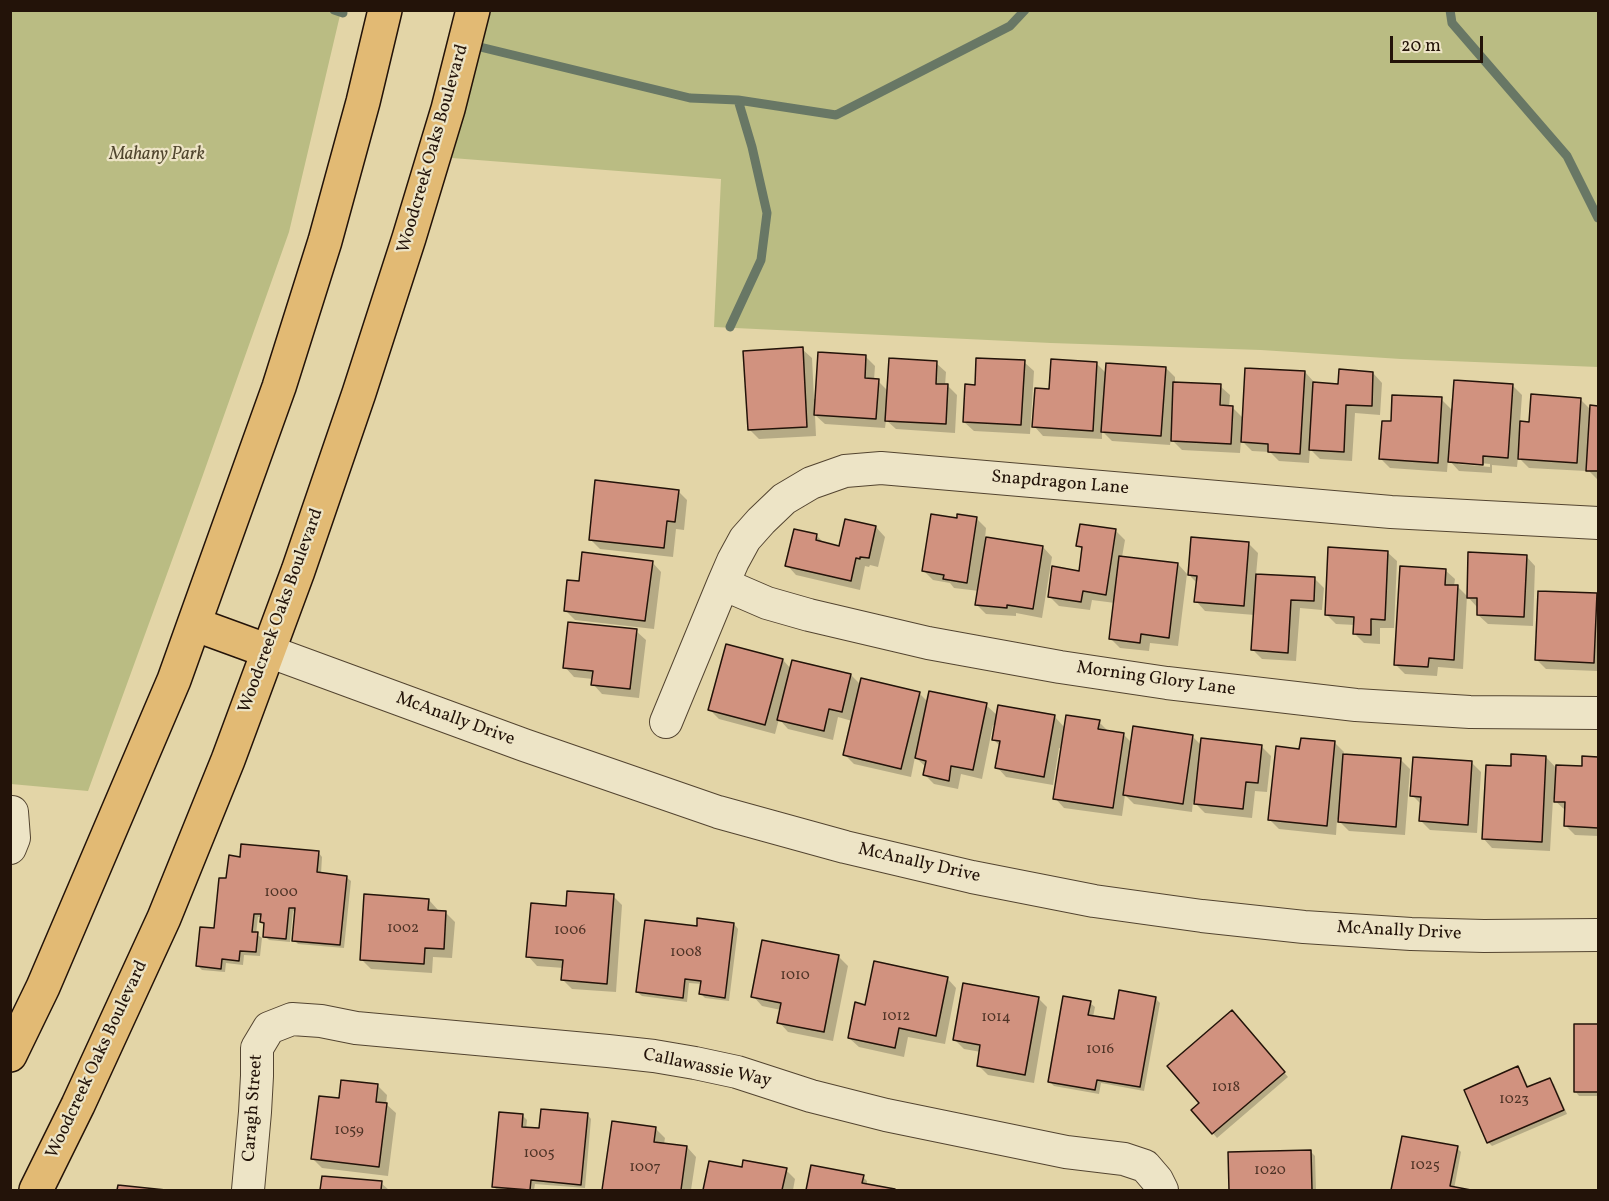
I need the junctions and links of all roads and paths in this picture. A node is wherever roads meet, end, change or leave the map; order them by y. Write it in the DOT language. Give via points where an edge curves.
graph roads {
  1 [pos="385,10"];
  2 [pos="472,10"];
  3 [pos="1599,523"];
  4 [pos="723,584"];
  5 [pos="194,624"];
  6 [pos="268,651"];
  7 [pos="1599,713"];
  8 [pos="666,722"];
  9 [pos="12,812"];
  10 [pos="10,848"];
  11 [pos="1599,935"];
  12 [pos="269,1028"];
  13 [pos="10,1055"];
  14 [pos="36,1191"];
  15 [pos="248,1191"];
  16 [pos="1162,1191"];
  1 -- 5 [label="main road" via="325,241 279,387"];
  2 -- 6 [label="main road, Woodcreek Oaks Boulevard" via="448,109 402,260 356,404"];
  3 -- 4 [label="street, Snapdragon Lane" via="1390,513 881,468 845,471 811,483 784,499 745,539"];
  4 -- 7 [label="street, Morning Glory Lane" via="767,603 928,643 1167,683 1356,705 1470,712"];
  4 -- 8 [label="street, Snapdragon Lane"];
  5 -- 6 [label="main road"];
  5 -- 13 [label="main road" via="170,691"];
  6 -- 11 [label="street, McAnally Drive" via="718,812 972,877 1094,901 1304,927 1484,936"];
  6 -- 14 [label="main road, Woodcreek Oaks Boulevard" via="164,918"];
  9 -- 10 [label="street" via="15,838"];
  12 -- 15 [label="street, Caragh Street" via="257,1048"];
  12 -- 16 [label="street, Callawassie Way" via="292,1019 321,1021 356,1028 597,1049 695,1063 858,1109 1066,1152 1124,1159 1145,1166"];
}
